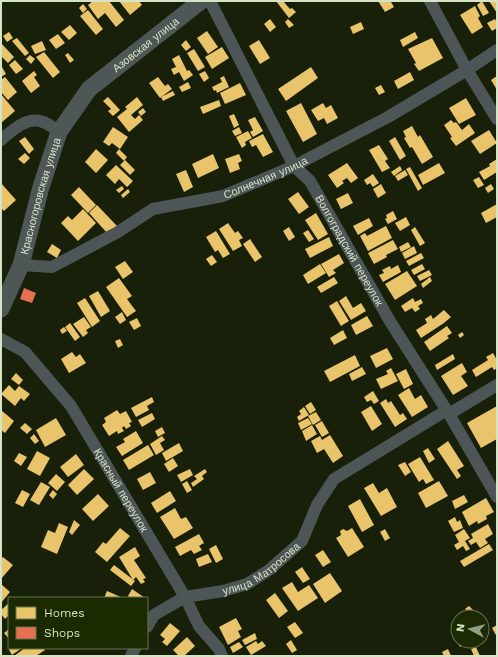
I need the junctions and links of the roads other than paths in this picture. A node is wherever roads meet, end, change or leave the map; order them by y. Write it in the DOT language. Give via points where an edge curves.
graph roads {
  1 [pos="201,1"];
  2 [pos="210,1"];
  3 [pos="430,1"];
  4 [pos="497,50"];
  5 [pos="467,70"];
  6 [pos="89,88"];
  7 [pos="497,119"];
  8 [pos="59,132"];
  9 [pos="1,140"];
  10 [pos="294,166"];
  11 [pos="21,265"];
  12 [pos="1,309"];
  13 [pos="1,339"];
  14 [pos="497,385"];
  15 [pos="448,412"];
  16 [pos="497,497"];
  17 [pos="185,596"];
  18 [pos="148,625"];
  19 [pos="222,656"];
  1 -- 6 [label="street, Азовская улица"];
  2 -- 10 [label="street, Волгоградский переулок"];
  3 -- 5 [label="street"];
  4 -- 5 [label="street, Солнечная улица"];
  5 -- 7 [label="street"];
  5 -- 10 [label="street, Солнечная улица" via="388,117"];
  6 -- 8 [label="street, Красногоровская улица"];
  8 -- 9 [label="street" via="41,121 32,121 22,123"];
  8 -- 11 [label="street, Красногоровская улица" via="41,187"];
  10 -- 11 [label="street, Солнечная улица" via="223,196 152,209 118,232 52,267"];
  10 -- 15 [label="street, Волгоградский переулок" via="310,181 391,323"];
  11 -- 12 [label="street, Красногоровская улица"];
  13 -- 17 [label="street, Красный переулок" via="25,352 71,406"];
  14 -- 15 [label="street, улица Матросова"];
  15 -- 16 [label="street, Волгоградский переулок"];
  15 -- 17 [label="street, улица Матросова" via="334,479 317,505 302,541 269,570 247,584 223,591"];
  17 -- 18 [label="street, улица Матросова" via="154,615"];
  17 -- 19 [label="street, Красный переулок" via="199,626"];
}
